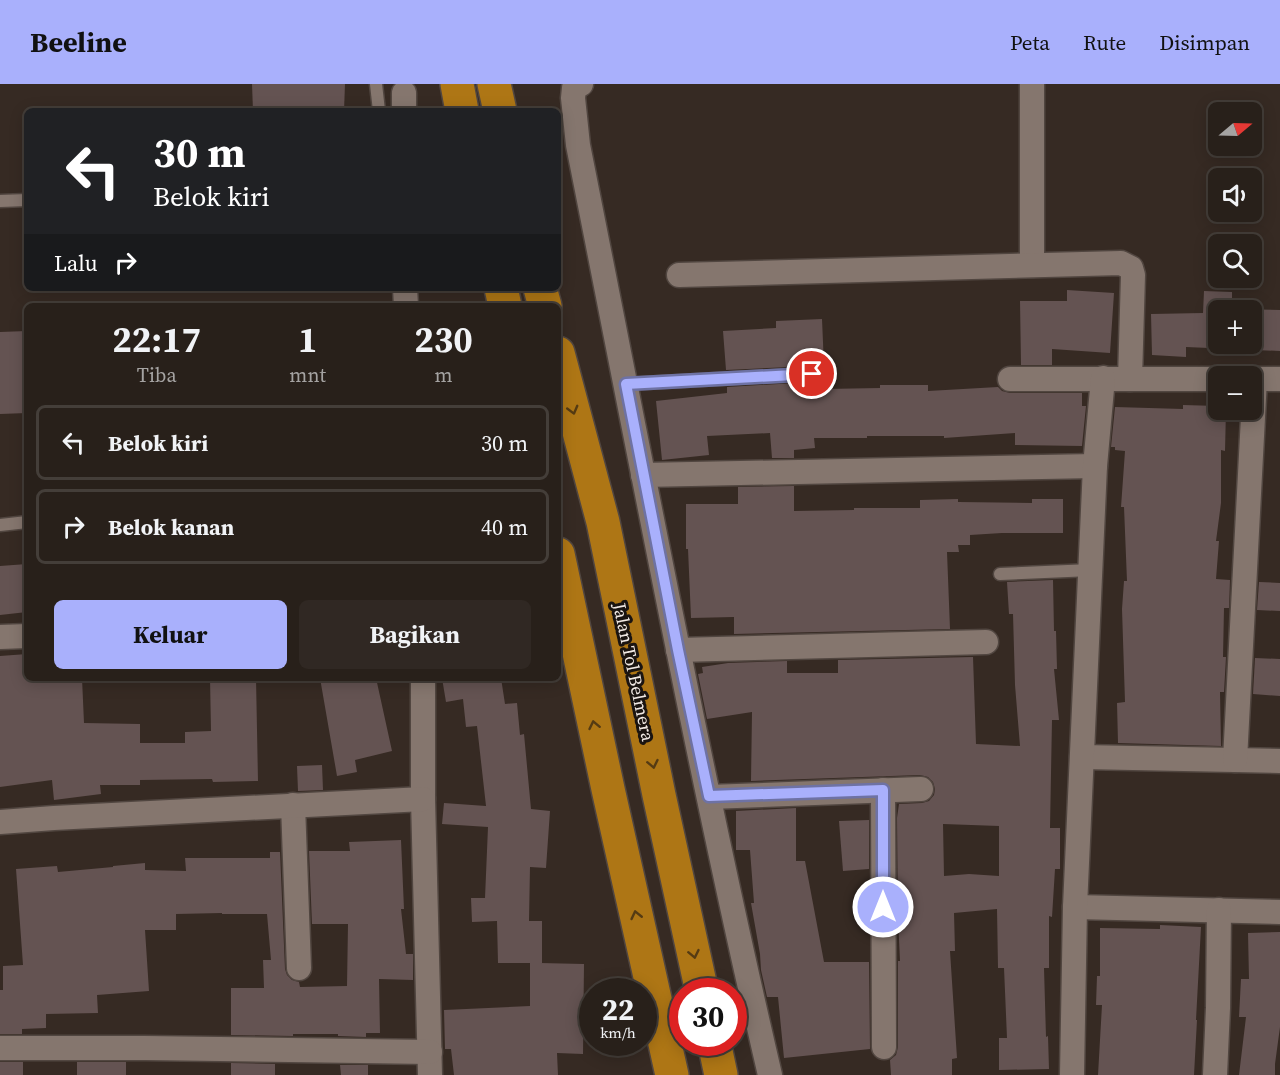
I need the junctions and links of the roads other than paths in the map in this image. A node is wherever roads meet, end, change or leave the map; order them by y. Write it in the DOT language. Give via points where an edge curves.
graph roads {
  1 [pos="376,84"];
  2 [pos="456,84"];
  3 [pos="494,84"];
  4 [pos="1032,84"];
  5 [pos="576,85"];
  6 [pos="379,108"];
  7 [pos="461,108"];
  8 [pos="499,108"];
  9 [pos="24,200"];
  10 [pos="0,201"];
  11 [pos="1032,265"];
  12 [pos="678,275"];
  13 [pos="561,364"];
  14 [pos="812,374"];
  15 [pos="1103,378"];
  16 [pos="1011,379"];
  17 [pos="1130,379"];
  18 [pos="1208,379"];
  19 [pos="1262,379"];
  20 [pos="1280,379"];
  21 [pos="626,384"];
  22 [pos="1251,420"];
  23 [pos="1095,466"];
  24 [pos="643,475"];
  25 [pos="24,522"];
  26 [pos="0,525"];
  27 [pos="561,568"];
  28 [pos="1091,570"];
  29 [pos="1000,574"];
  30 [pos="24,636"];
  31 [pos="0,637"];
  32 [pos="986,642"];
  33 [pos="678,650"];
  34 [pos="423,681"];
  35 [pos="1082,757"];
  36 [pos="1235,760"];
  37 [pos="1280,761"];
  38 [pos="921,789"];
  39 [pos="883,790"];
  40 [pos="709,796"];
  41 [pos="423,799"];
  42 [pos="293,805"];
  43 [pos="0,822"];
  44 [pos="1075,907"];
  45 [pos="1219,910"];
  46 [pos="1280,912"];
  47 [pos="300,968"];
  48 [pos="699,978"];
  49 [pos="884,1047"];
  50 [pos="0,1048"];
  51 [pos="717,1056"];
  52 [pos="430,1064"];
  53 [pos="672,1075"];
  54 [pos="721,1075"];
  55 [pos="770,1075"];
  56 [pos="1072,1075"];
  57 [pos="1215,1075"];
  1 -- 6 [label="lane"];
  2 -- 7 [label="highway"];
  3 -- 8 [label="highway"];
  4 -- 11 [label="street"];
  5 -- 21 [label="street" via="573,98 578,145"];
  9 -- 10 [label="lane"];
  11 -- 12 [label="street"];
  11 -- 17 [label="street" via="1121,263 1131,268"];
  13 -- 48 [label="highway, Jalan Tol Belmera, one-way" via="603,522"];
  14 -- 21 [label="lane"];
  15 -- 16 [label="street"];
  15 -- 17 [label="street"];
  15 -- 23 [label="street"];
  17 -- 18 [label="street"];
  19 -- 20 [label="street"];
  21 -- 24 [label="street"];
  22 -- 36 [label="street"];
  23 -- 24 [label="street"];
  23 -- 28 [label="street"];
  24 -- 33 [label="street"];
  25 -- 26 [label="lane"];
  53 -- 27 [label="highway, one-way"];
  28 -- 29 [label="lane"];
  28 -- 35 [label="street"];
  30 -- 31 [label="street"];
  32 -- 33 [label="street"];
  33 -- 40 [label="street"];
  34 -- 41 [label="street"];
  35 -- 36 [label="street"];
  35 -- 44 [label="street"];
  36 -- 37 [label="street"];
  38 -- 39 [label="street"];
  39 -- 40 [label="street"];
  39 -- 49 [label="street"];
  40 -- 55 [label="street"];
  41 -- 42 [label="street"];
  41 -- 52 [label="street"];
  42 -- 43 [label="street"];
  42 -- 47 [label="street"];
  44 -- 45 [label="street"];
  44 -- 56 [label="street"];
  45 -- 46 [label="street"];
  45 -- 57 [label="street"];
  50 -- 52 [label="street" via="145,1048"];
  51 -- 54 [label="highway"];
}
